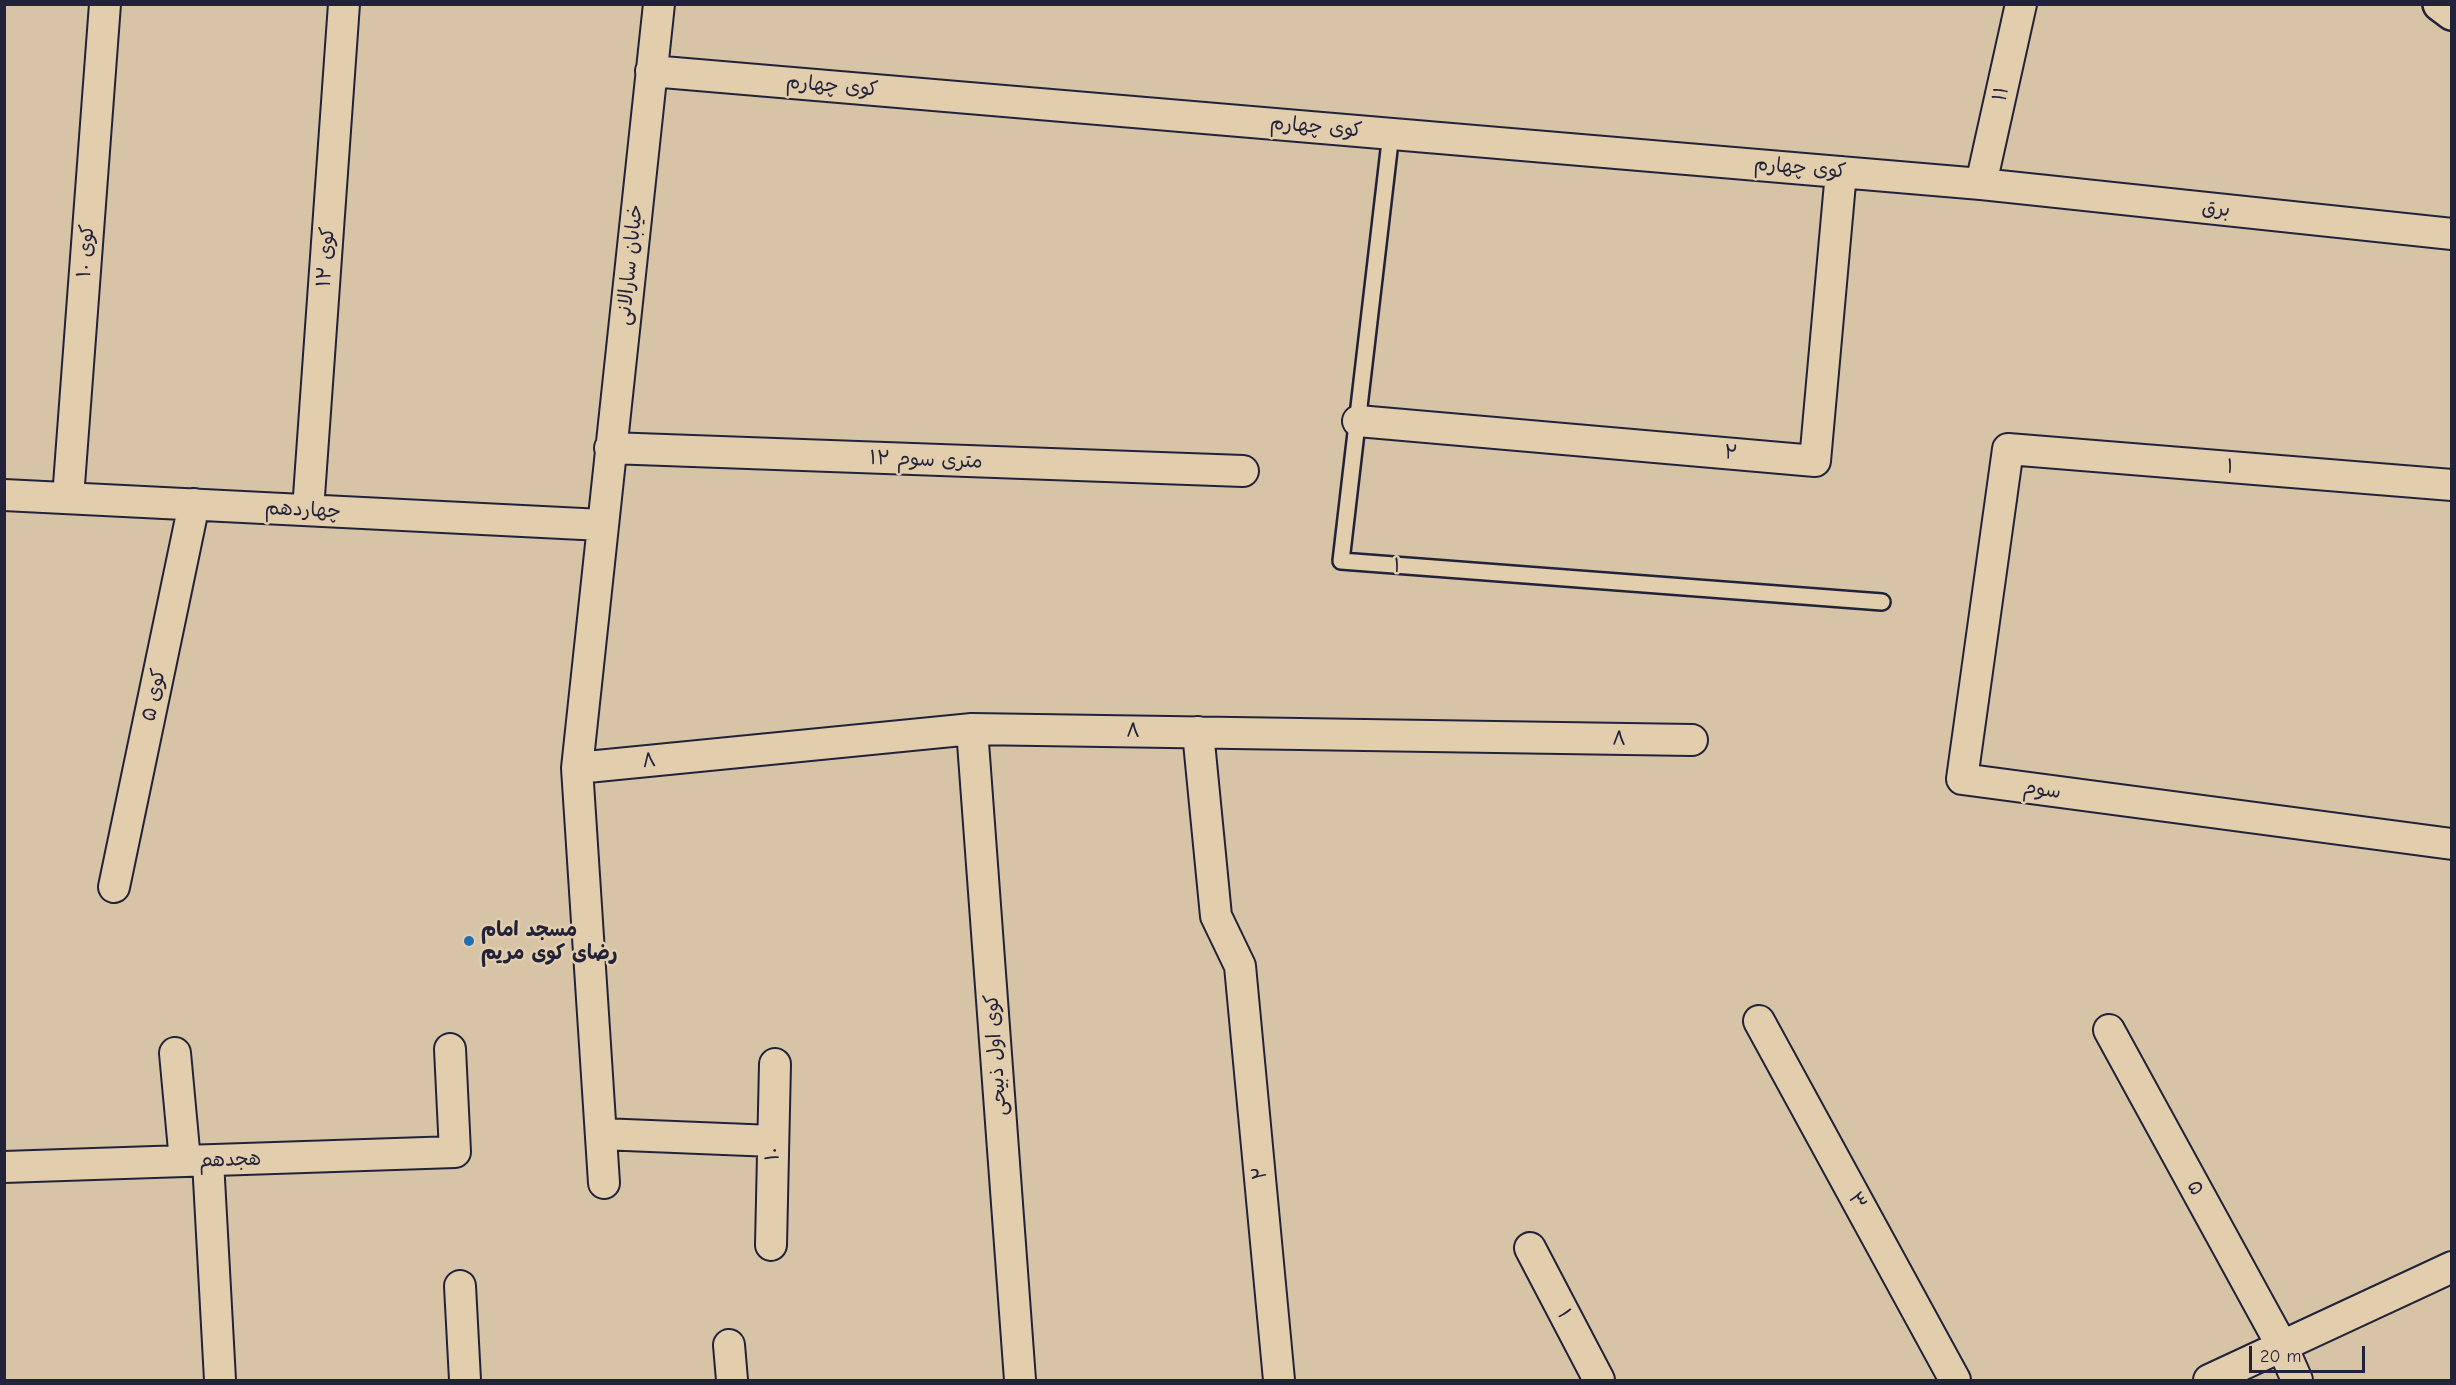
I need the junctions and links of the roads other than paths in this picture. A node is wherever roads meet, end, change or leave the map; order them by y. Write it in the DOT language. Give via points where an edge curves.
graph roads {
  1 [pos="105,4"];
  2 [pos="344,4"];
  3 [pos="659,4"];
  4 [pos="2021,4"];
  5 [pos="2440,4"];
  6 [pos="2451,13"];
  7 [pos="651,71"];
  8 [pos="1391,133"];
  9 [pos="1841,172"];
  10 [pos="1981,184"];
  11 [pos="2451,234"];
  12 [pos="1358,421"];
  13 [pos="610,448"];
  14 [pos="2008,450"];
  15 [pos="1243,471"];
  16 [pos="2451,485"];
  17 [pos="4,495"];
  18 [pos="68,498"];
  19 [pos="194,504"];
  20 [pos="308,510"];
  21 [pos="602,525"];
  22 [pos="1882,602"];
  23 [pos="972,729"];
  24 [pos="1198,732"];
  25 [pos="1692,740"];
  26 [pos="577,768"];
  27 [pos="2451,844"];
  28 [pos="114,887"];
  29 [pos="1759,1021"];
  30 [pos="2109,1030"];
  31 [pos="450,1049"];
  32 [pos="175,1053"];
  33 [pos="775,1064"];
  34 [pos="601,1134"];
  35 [pos="773,1141"];
  36 [pos="196,1161"];
  37 [pos="4,1167"];
  38 [pos="604,1183"];
  39 [pos="771,1245"];
  40 [pos="1530,1248"];
  41 [pos="2451,1267"];
  42 [pos="460,1286"];
  43 [pos="729,1345"];
  44 [pos="2282,1346"];
  45 [pos="220,1380"];
  46 [pos="465,1380"];
  47 [pos="732,1380"];
  48 [pos="1020,1380"];
  49 [pos="1279,1380"];
  50 [pos="1599,1380"];
  51 [pos="1954,1380"];
  52 [pos="2209,1380"];
  53 [pos="2297,1380"];
  1 -- 18 [label="street, کوی ۱۰"];
  2 -- 20 [label="street, کوی ۱۲"];
  3 -- 7 [label="street, خیابان سارالانی"];
  4 -- 10 [label="street, ۱۱"];
  5 -- 6 [label="street"];
  7 -- 8 [label="street, کوی چهارم"];
  7 -- 13 [label="street, خیابان سارالانی"];
  8 -- 9 [label="street, کوی چهارم"];
  8 -- 12 [label="lane, ۱"];
  9 -- 10 [label="street, کوی چهارم"];
  9 -- 12 [label="street, ۲" via="1815,461"];
  10 -- 11 [label="street, برق"];
  12 -- 22 [label="lane, ۱" via="1341,561"];
  13 -- 15 [label="street, ۱۲ متری سوم"];
  13 -- 21 [label="street, خیابان سارالانی"];
  14 -- 16 [label="street, ۱"];
  14 -- 27 [label="street, سوم" via="1962,779"];
  17 -- 18 [label="street, چهاردهم"];
  18 -- 19 [label="street, چهاردهم"];
  19 -- 20 [label="street, چهاردهم"];
  19 -- 28 [label="street, کوی ۵"];
  20 -- 21 [label="street, چهاردهم"];
  21 -- 26 [label="street, خیابان سارالانی"];
  23 -- 24 [label="street, ۸"];
  23 -- 26 [label="street, ۸"];
  23 -- 48 [label="street, کوی اول ذبیحی"];
  24 -- 25 [label="street, ۸"];
  24 -- 49 [label="street, ۲" via="1216,916 1240,966"];
  26 -- 34 [label="street, خیابان سارالانی"];
  29 -- 51 [label="street, ۳"];
  30 -- 44 [label="street, ۵"];
  31 -- 36 [label="street, هجدهم" via="455,1152"];
  32 -- 36 [label="street"];
  33 -- 35 [label="street, ۱۰"];
  34 -- 35 [label="street"];
  34 -- 38 [label="street, خیابان سارالانی"];
  35 -- 39 [label="street, ۱۰"];
  36 -- 37 [label="street, هجدهم"];
  36 -- 45 [label="street"];
  40 -- 50 [label="street, ۱"];
  41 -- 44 [label="street"];
  42 -- 46 [label="street"];
  43 -- 47 [label="street"];
  44 -- 52 [label="street"];
  44 -- 53 [label="street, ۵"];
}
